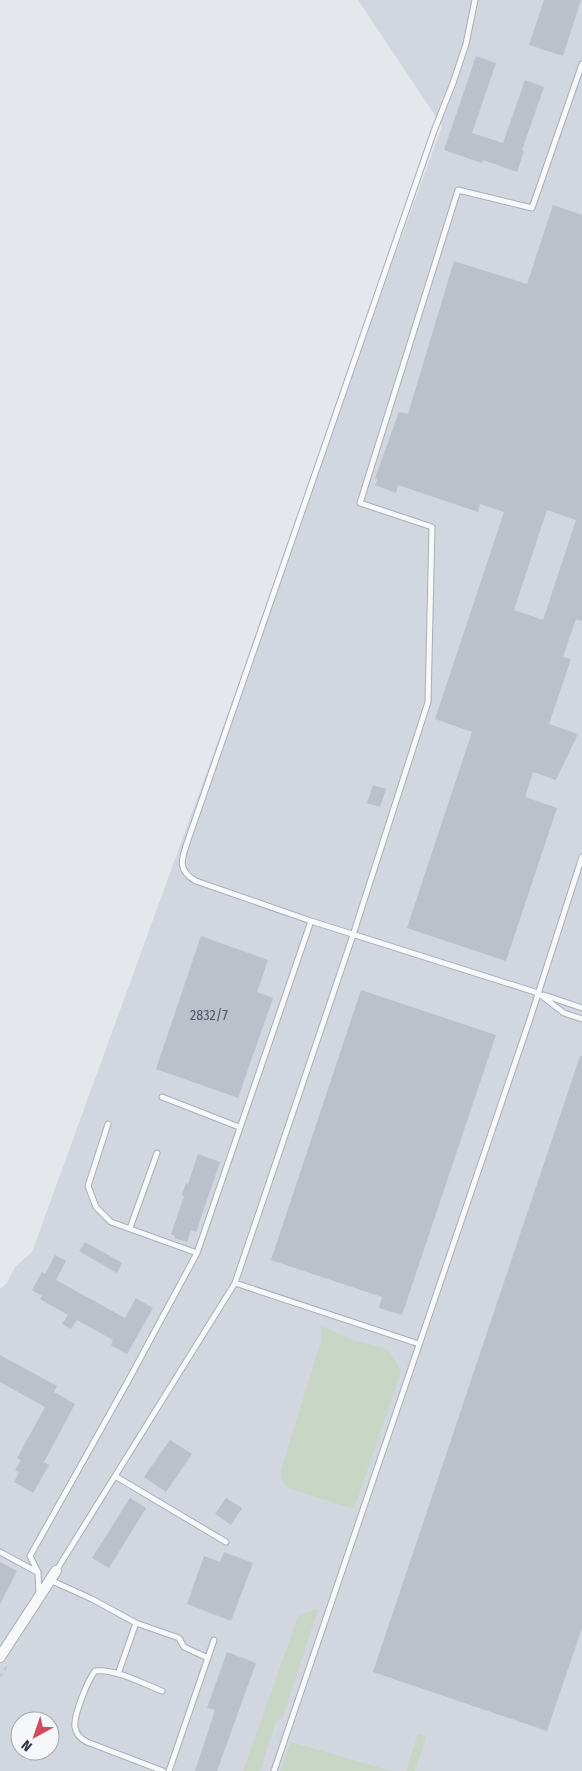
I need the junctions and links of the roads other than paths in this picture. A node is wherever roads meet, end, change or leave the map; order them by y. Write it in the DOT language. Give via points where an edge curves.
graph roads {
  1 [pos="475,0"];
  2 [pos="582,64"];
  3 [pos="582,857"];
  4 [pos="311,921"];
  5 [pos="353,935"];
  6 [pos="538,993"];
  7 [pos="582,1008"];
  8 [pos="582,1019"];
  9 [pos="162,1097"];
  10 [pos="108,1124"];
  11 [pos="239,1127"];
  12 [pos="157,1153"];
  13 [pos="130,1228"];
  14 [pos="197,1253"];
  15 [pos="236,1283"];
  16 [pos="419,1344"];
  17 [pos="115,1476"];
  18 [pos="226,1542"];
  19 [pos="0,1552"];
  20 [pos="38,1572"];
  21 [pos="53,1576"];
  22 [pos="39,1597"];
  23 [pos="136,1623"];
  24 [pos="214,1640"];
  25 [pos="0,1657"];
  26 [pos="208,1658"];
  27 [pos="118,1674"];
  28 [pos="162,1691"];
  29 [pos="163,1771"];
  30 [pos="169,1771"];
  31 [pos="274,1771"];
  1 -- 4 [label="lane" via="469,33 453,83 182,860 183,869 196,881"];
  2 -- 5 [label="lane" via="532,208 458,190 360,503 432,527 428,702"];
  3 -- 6 [label="lane"];
  4 -- 5 [label="lane"];
  4 -- 11 [label="lane"];
  5 -- 6 [label="lane"];
  5 -- 15 [label="lane"];
  6 -- 7 [label="lane"];
  6 -- 8 [label="lane" via="564,1013"];
  6 -- 16 [label="lane"];
  9 -- 11 [label="lane"];
  10 -- 13 [label="lane" via="88,1186 96,1207 111,1222"];
  11 -- 14 [label="lane"];
  12 -- 13 [label="lane"];
  13 -- 14 [label="lane"];
  14 -- 20 [label="lane" via="30,1556"];
  15 -- 16 [label="lane"];
  15 -- 17 [label="lane"];
  16 -- 31 [label="lane"];
  17 -- 18 [label="lane"];
  17 -- 21 [label="lane"];
  19 -- 20 [label="lane"];
  20 -- 22 [label="lane"];
  21 -- 22 [label="street"];
  21 -- 23 [label="lane"];
  22 -- 25 [label="street"];
  23 -- 26 [label="lane" via="179,1638 184,1647"];
  23 -- 27 [label="lane"];
  24 -- 26 [label="lane"];
  26 -- 30 [label="lane"];
  27 -- 28 [label="lane"];
  27 -- 29 [label="lane" via="95,1671 74,1729 87,1742"];
}
